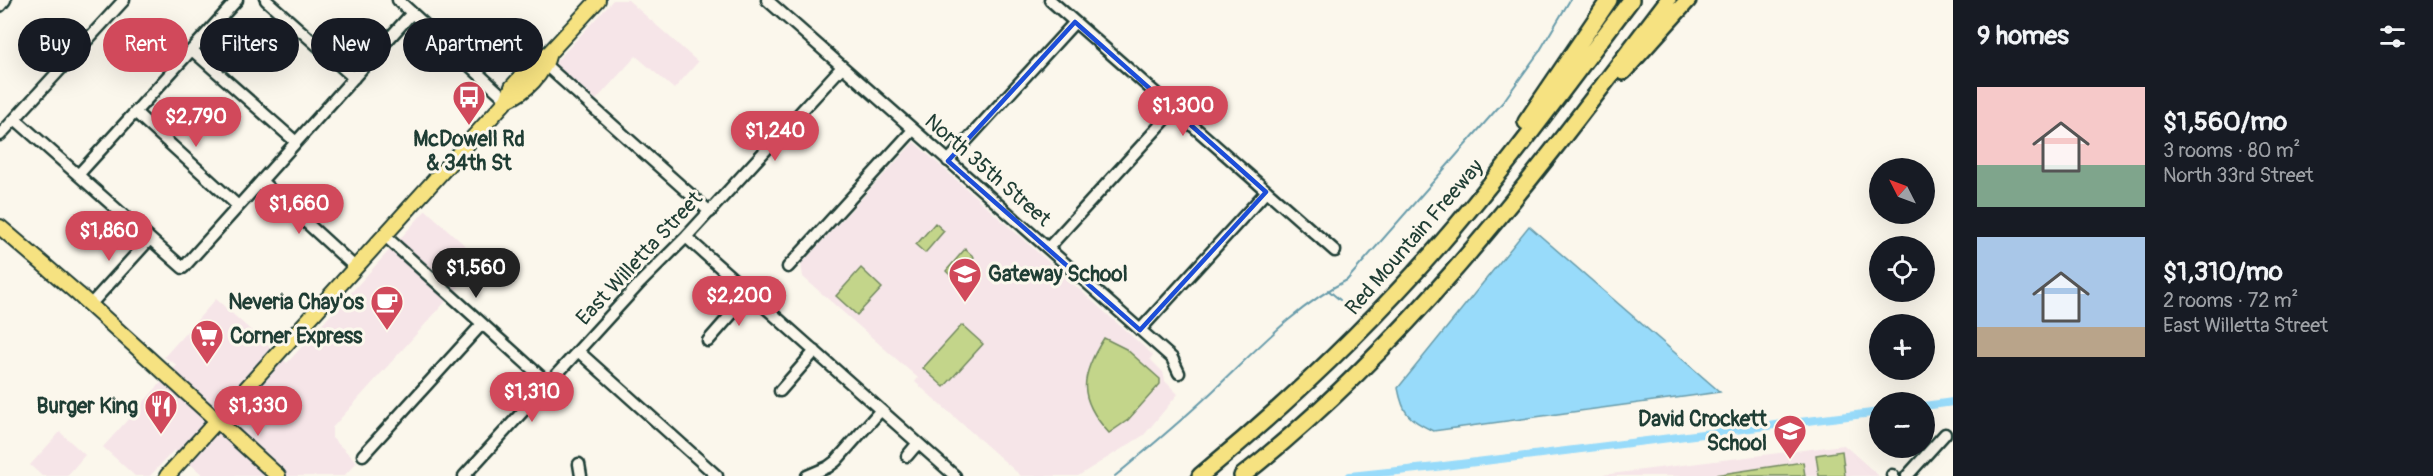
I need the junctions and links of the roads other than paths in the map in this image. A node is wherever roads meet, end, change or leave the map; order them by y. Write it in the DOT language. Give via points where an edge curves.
graph roads {
  1 [pos="5,0"];
  2 [pos="124,0"];
  3 [pos="237,0"];
  4 [pos="266,0"];
  5 [pos="398,0"];
  6 [pos="598,0"];
  7 [pos="767,0"];
  8 [pos="1050,0"];
  9 [pos="1609,0"];
  10 [pos="1630,0"];
  11 [pos="1668,0"];
  12 [pos="1688,0"];
  13 [pos="0,6"];
  14 [pos="412,13"];
  15 [pos="1075,22"];
  16 [pos="192,50"];
  17 [pos="544,59"];
  18 [pos="842,67"];
  19 [pos="354,78"];
  20 [pos="507,100"];
  21 [pos="1174,110"];
  22 [pos="135,112"];
  23 [pos="1579,117"];
  24 [pos="15,119"];
  25 [pos="913,130"];
  26 [pos="0,135"];
  27 [pos="296,142"];
  28 [pos="948,161"];
  29 [pos="78,176"];
  30 [pos="261,181"];
  31 [pos="1266,192"];
  32 [pos="238,206"];
  33 [pos="1471,207"];
  34 [pos="710,212"];
  35 [pos="0,226"];
  36 [pos="385,236"];
  37 [pos="686,237"];
  38 [pos="150,239"];
  39 [pos="1048,248"];
  40 [pos="1335,251"];
  41 [pos="788,267"];
  42 [pos="356,268"];
  43 [pos="750,294"];
  44 [pos="90,305"];
  45 [pos="482,324"];
  46 [pos="1140,330"];
  47 [pos="708,341"];
  48 [pos="578,351"];
  49 [pos="815,351"];
  50 [pos="1179,373"];
  51 [pos="549,384"];
  52 [pos="780,391"];
  53 [pos="881,410"];
  54 [pos="218,421"];
  55 [pos="1945,434"];
  56 [pos="1241,440"];
  57 [pos="918,443"];
  58 [pos="1278,447"];
  59 [pos="363,455"];
  60 [pos="907,456"];
  61 [pos="579,464"];
  62 [pos="167,476"];
  63 [pos="278,476"];
  64 [pos="464,476"];
  65 [pos="581,476"];
  66 [pos="717,476"];
  67 [pos="807,476"];
  68 [pos="955,476"];
  69 [pos="1189,476"];
  70 [pos="1200,476"];
  71 [pos="1242,476"];
  72 [pos="1253,476"];
  73 [pos="1907,476"];
  1 -- 13 [label="street"];
  2 -- 24 [label="street"];
  3 -- 16 [label="street"];
  4 -- 19 [label="street"];
  5 -- 14 [label="street"];
  6 -- 17 [label="main road"];
  7 -- 18 [label="street, North 35th Street"];
  8 -- 15 [label="street"];
  9 -- 33 [label="highway"];
  10 -- 33 [label="highway, Red Mountain Freeway"];
  11 -- 23 [label="highway"];
  12 -- 23 [label="highway"];
  14 -- 19 [label="street"];
  14 -- 20 [label="street"];
  15 -- 21 [label="street"];
  15 -- 28 [label="street"];
  16 -- 22 [label="street"];
  16 -- 27 [label="street"];
  17 -- 20 [label="main road" via="520,94"];
  17 -- 34 [label="street"];
  18 -- 25 [label="street, North 35th Street"];
  18 -- 34 [label="street, East Willetta Street"];
  19 -- 27 [label="street"];
  20 -- 36 [label="main road"];
  21 -- 31 [label="street"];
  21 -- 39 [label="street"];
  22 -- 29 [label="street"];
  22 -- 32 [label="street"];
  23 -- 58 [label="highway" via="1498,222 1429,301 1355,377"];
  24 -- 26 [label="street"];
  24 -- 29 [label="street"];
  25 -- 28 [label="street, North 35th Street"];
  25 -- 41 [label="street"];
  27 -- 30 [label="street"];
  28 -- 39 [label="street, North 35th Street"];
  29 -- 38 [label="street"];
  30 -- 32 [label="street"];
  30 -- 42 [label="street"];
  31 -- 40 [label="street"];
  31 -- 46 [label="street"];
  32 -- 38 [label="street" via="183,268"];
  33 -- 56 [label="highway, Red Mountain Freeway" via="1362,328"];
  34 -- 37 [label="street, East Willetta Street"];
  35 -- 44 [label="main road"];
  36 -- 42 [label="main road"];
  36 -- 45 [label="street"];
  37 -- 43 [label="street"];
  37 -- 48 [label="street, East Willetta Street"];
  38 -- 44 [label="street"];
  39 -- 46 [label="street, North 35th Street"];
  42 -- 54 [label="main road"];
  43 -- 47 [label="street"];
  43 -- 49 [label="street"];
  44 -- 54 [label="main road"];
  45 -- 51 [label="street"];
  45 -- 59 [label="street"];
  46 -- 50 [label="street, North 35th Street" via="1172,358"];
  48 -- 51 [label="street, East Willetta Street"];
  48 -- 66 [label="street"];
  49 -- 52 [label="street"];
  49 -- 53 [label="street"];
  51 -- 64 [label="street, East Willetta Street"];
  53 -- 57 [label="street"];
  53 -- 67 [label="street" via="836,461"];
  54 -- 62 [label="main road"];
  54 -- 63 [label="main road"];
  55 -- 73 [label="street"];
  56 -- 69 [label="highway"];
  56 -- 70 [label="highway, Red Mountain Freeway"];
  57 -- 60 [label="street"];
  57 -- 68 [label="street"];
  58 -- 71 [label="highway"];
  58 -- 72 [label="highway"];
  61 -- 65 [label="street"];
}
